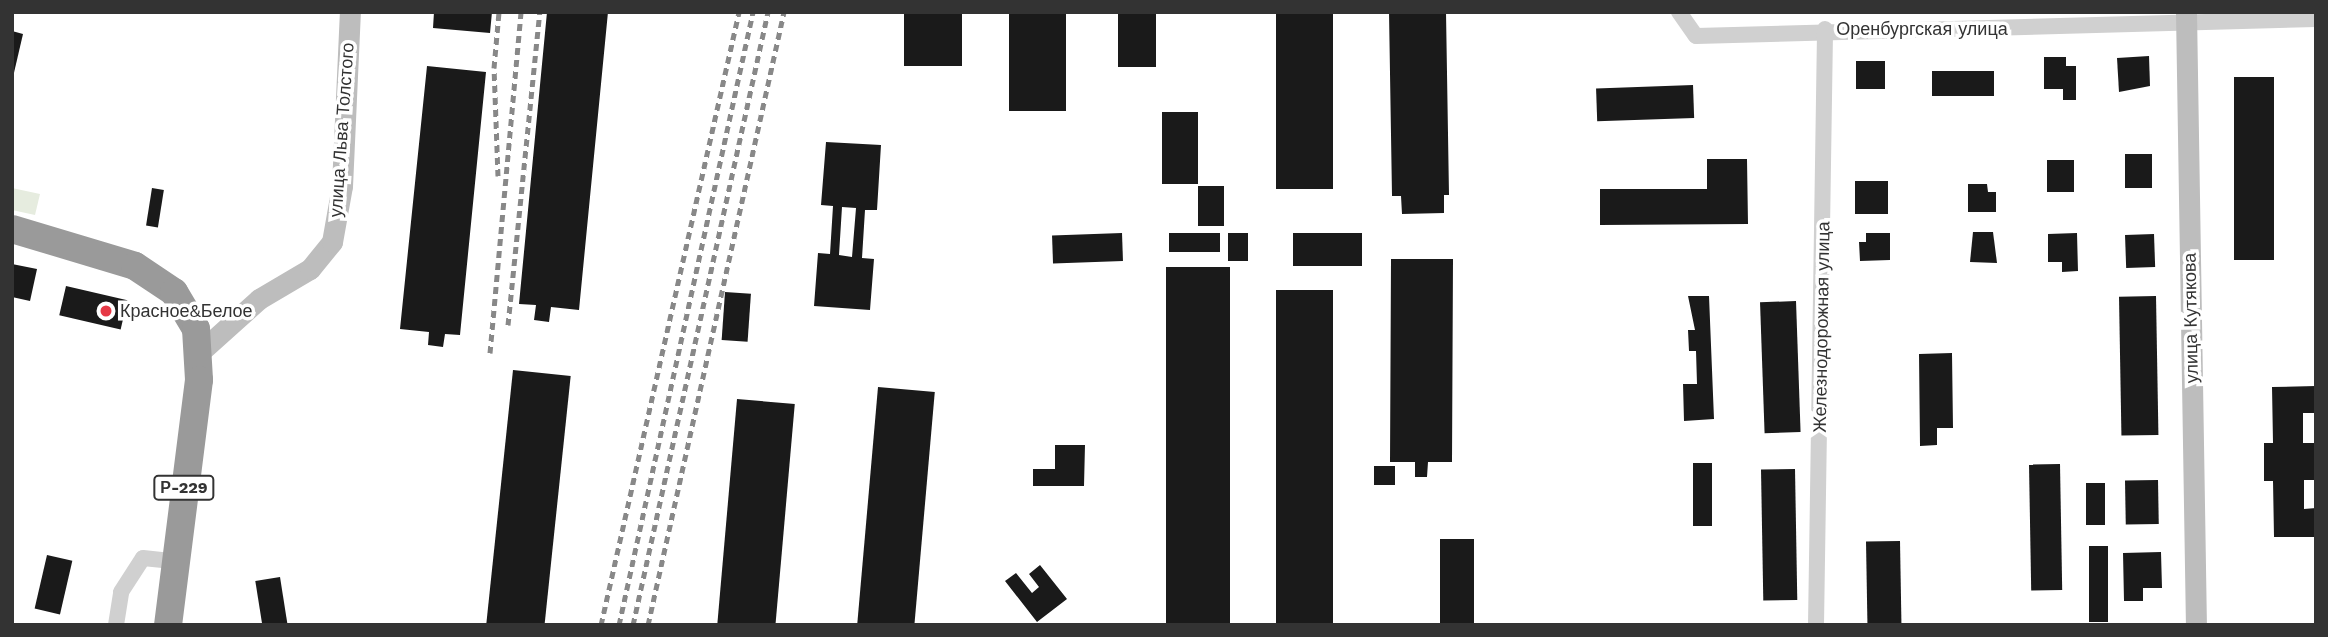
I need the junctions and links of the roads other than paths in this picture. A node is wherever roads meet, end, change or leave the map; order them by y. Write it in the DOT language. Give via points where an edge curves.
graph roads {
  1 [pos="350,12"];
  2 [pos="1679,12"];
  3 [pos="2186,17"];
  4 [pos="2316,19"];
  5 [pos="1825,29"];
  6 [pos="12,229"];
  7 [pos="200,352"];
  8 [pos="173,561"];
  9 [pos="116,625"];
  10 [pos="169,625"];
  11 [pos="1816,625"];
  12 [pos="2196,625"];
  1 -- 7 [label="main road, улица Льва Толстого" via="342,186 332,242 310,269 259,299"];
  2 -- 5 [label="street, Оренбургская улица" via="1696,36"];
  3 -- 4 [label="street, Оренбургская улица"];
  3 -- 5 [label="street, Оренбургская улица"];
  3 -- 12 [label="main road, улица Кутякова"];
  5 -- 11 [label="street, Железнодорожная улица"];
  6 -- 7 [label="highway, Р-229" via="105,253 156,278 187,308"];
  7 -- 8 [label="highway, Р-229"];
  8 -- 9 [label="street" via="143,558 121,592"];
  8 -- 10 [label="highway, Р-229"];
}
